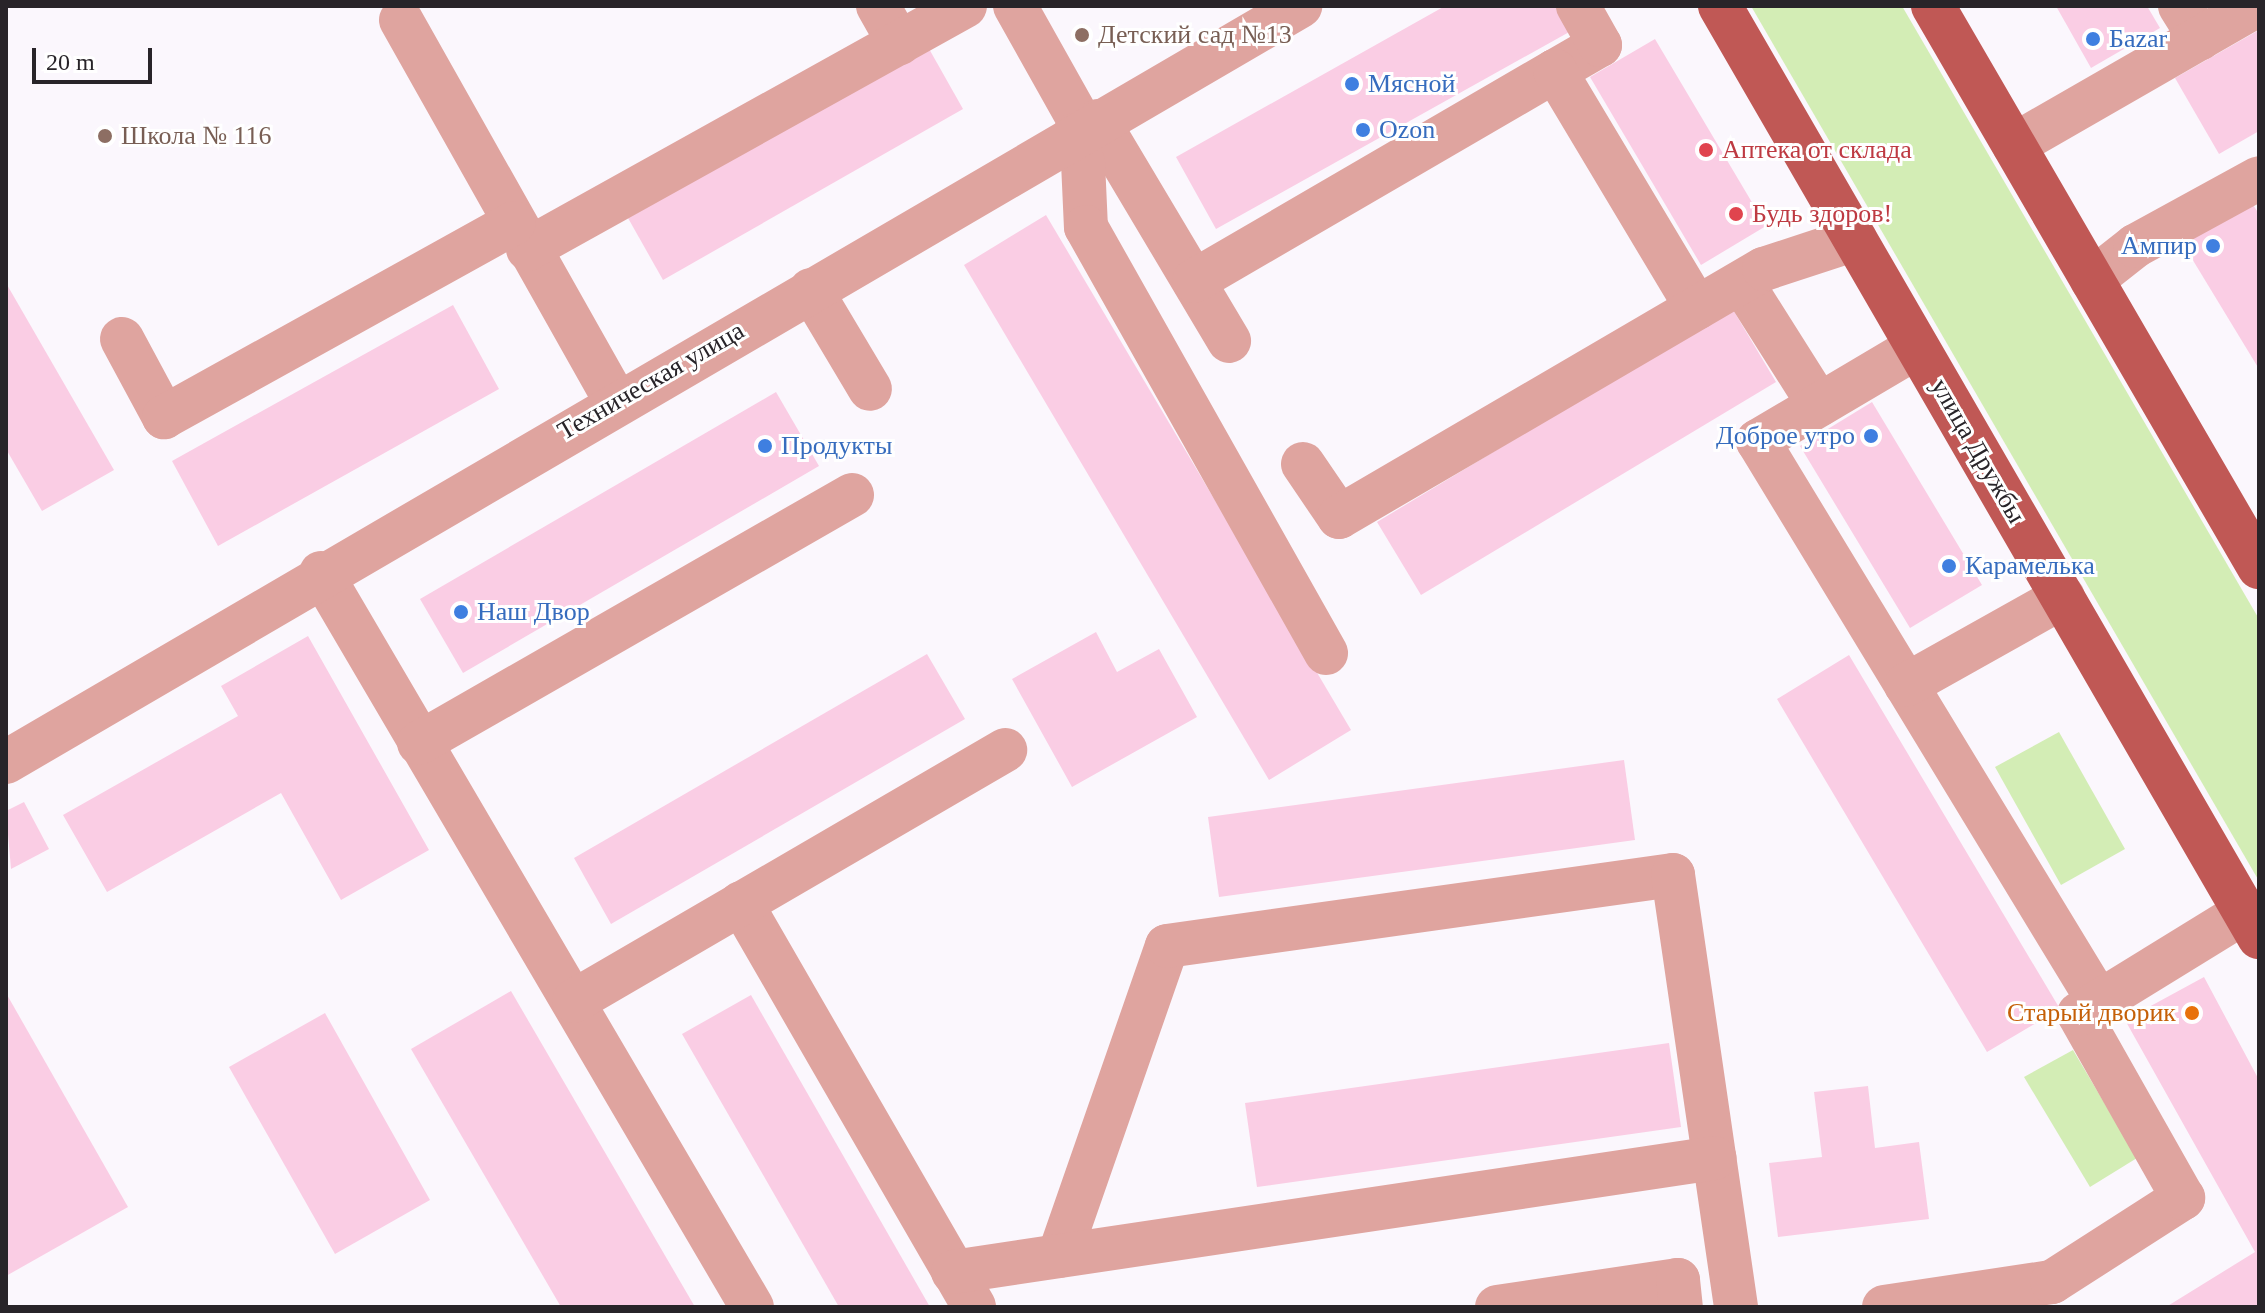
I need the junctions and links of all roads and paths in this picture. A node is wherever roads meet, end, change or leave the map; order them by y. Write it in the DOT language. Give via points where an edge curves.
graph roads {
  1 [pos="878,6"];
  2 [pos="965,6"];
  3 [pos="1015,6"];
  4 [pos="1300,6"];
  5 [pos="1578,6"];
  6 [pos="1720,6"];
  7 [pos="1933,6"];
  8 [pos="2256,6"];
  9 [pos="401,20"];
  10 [pos="2190,22"];
  11 [pos="899,43"];
  12 [pos="1555,71"];
  13 [pos="1085,128"];
  14 [pos="2014,145"];
  15 [pos="2259,178"];
  16 [pos="521,236"];
  17 [pos="1855,239"];
  18 [pos="2092,280"];
  19 [pos="1194,281"];
  20 [pos="1742,283"];
  21 [pos="811,290"];
  22 [pos="1697,308"];
  23 [pos="122,339"];
  24 [pos="1229,341"];
  25 [pos="1917,347"];
  26 [pos="870,389"];
  27 [pos="615,400"];
  28 [pos="1819,405"];
  29 [pos="1303,464"];
  30 [pos="852,495"];
  31 [pos="2259,567"];
  32 [pos="321,573"];
  33 [pos="2063,597"];
  34 [pos="1326,653"];
  35 [pos="1906,685"];
  36 [pos="419,743"];
  37 [pos="1005,750"];
  38 [pos="6,762"];
  39 [pos="741,903"];
  40 [pos="2252,924"];
  41 [pos="574,1001"];
  42 [pos="2099,1002"];
  43 [pos="1715,1158"];
  44 [pos="1059,1256"];
  45 [pos="964,1290"];
  46 [pos="752,1307"];
  47 [pos="1497,1307"];
  48 [pos="1681,1307"];
  49 [pos="1736,1307"];
  50 [pos="1884,1307"];
  1 -- 11 [label="street"];
  2 -- 11 [label="street"];
  3 -- 13 [label="street"];
  4 -- 13 [label="street, Техническая улица"];
  5 -- 12 [label="street" via="1600,45"];
  6 -- 17 [label="main road, улица Дружбы"];
  7 -- 14 [label="main road"];
  8 -- 10 [label="street"];
  9 -- 16 [label="street"];
  10 -- 14 [label="street"];
  11 -- 16 [label="street"];
  12 -- 19 [label="street"];
  12 -- 22 [label="street"];
  13 -- 19 [label="street"];
  13 -- 21 [label="street, Техническая улица"];
  13 -- 34 [label="street" via="1086,227"];
  14 -- 18 [label="main road"];
  15 -- 18 [label="street" via="2135,246"];
  16 -- 23 [label="street" via="164,417"];
  16 -- 27 [label="street"];
  17 -- 20 [label="street"];
  17 -- 25 [label="main road, улица Дружбы"];
  18 -- 31 [label="main road"];
  19 -- 24 [label="street"];
  20 -- 22 [label="street"];
  20 -- 28 [label="street"];
  21 -- 26 [label="street"];
  21 -- 27 [label="street, Техническая улица"];
  22 -- 29 [label="street" via="1339,517"];
  25 -- 28 [label="street"];
  25 -- 33 [label="main road, улица Дружбы"];
  27 -- 32 [label="street, Техническая улица"];
  28 -- 35 [label="street" via="1758,441"];
  30 -- 36 [label="street"];
  32 -- 36 [label="street"];
  32 -- 38 [label="street, Техническая улица"];
  33 -- 35 [label="street"];
  33 -- 40 [label="main road, улица Дружбы"];
  35 -- 42 [label="street"];
  36 -- 41 [label="street"];
  37 -- 39 [label="street"];
  39 -- 41 [label="street"];
  39 -- 45 [label="street"];
  40 -- 42 [label="street"];
  41 -- 46 [label="street"];
  42 -- 50 [label="street" via="2079,1014 2183,1198 2052,1282"];
  43 -- 44 [label="street"];
  43 -- 44 [label="street" via="1673,875 1167,946"];
  43 -- 49 [label="street"];
  44 -- 45 [label="street"];
  47 -- 48 [label="street" via="1678,1280"];
}
